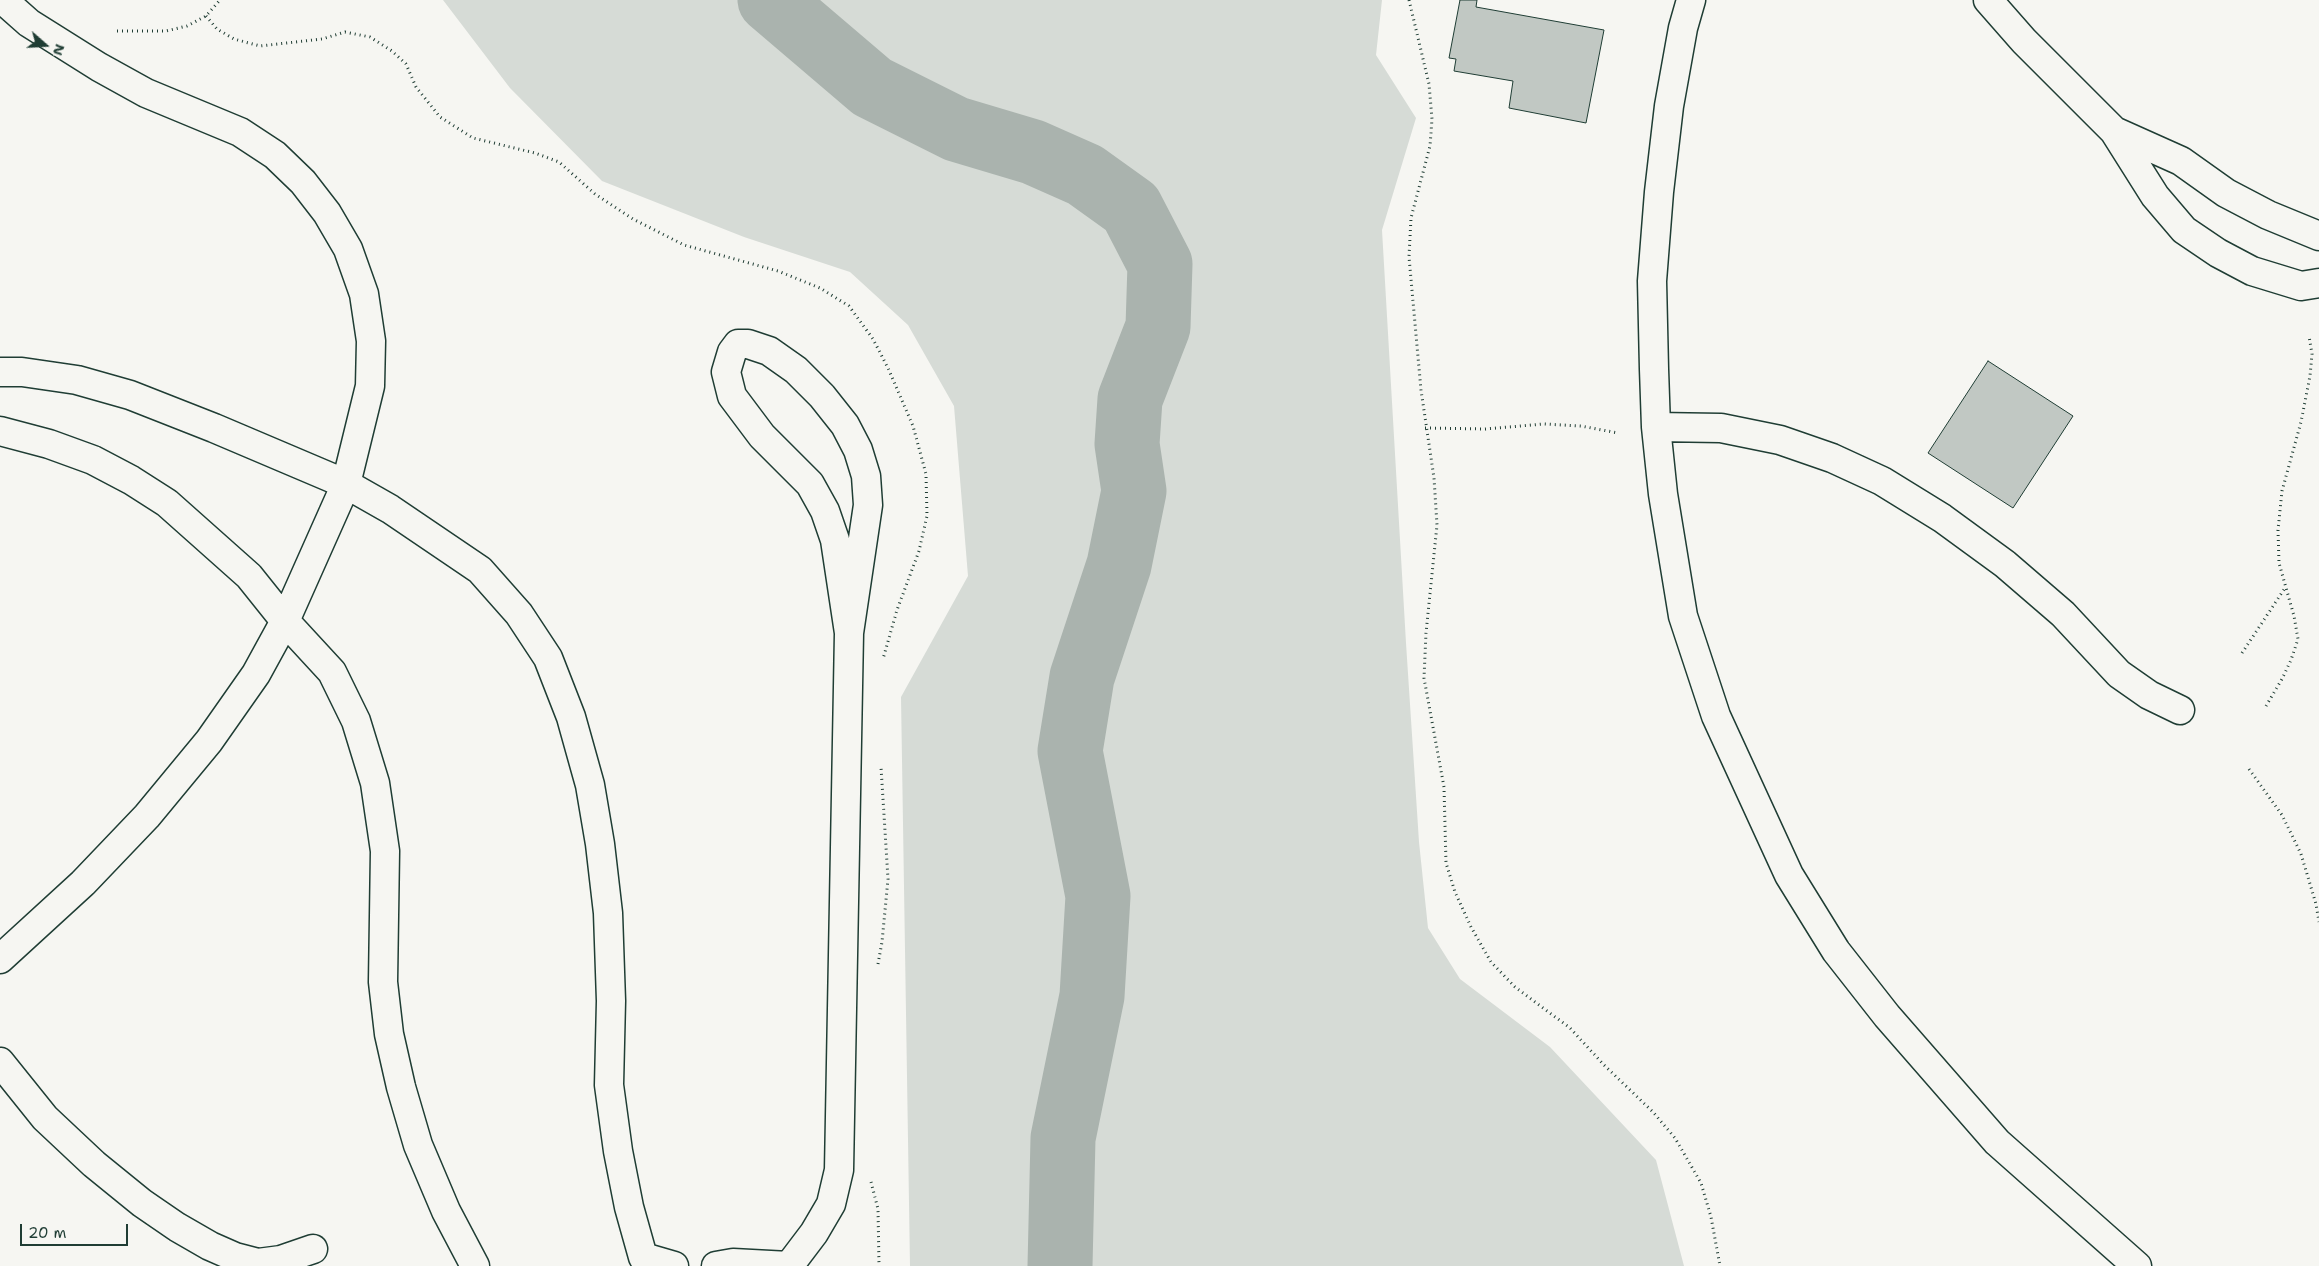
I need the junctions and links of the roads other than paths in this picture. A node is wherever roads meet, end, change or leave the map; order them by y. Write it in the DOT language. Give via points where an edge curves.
graph roads {
  1 [pos="3,0"];
  2 [pos="1692,0"];
  3 [pos="1988,0"];
  4 [pos="0,19"];
  5 [pos="29,23"];
  6 [pos="2114,131"];
  7 [pos="2319,236"];
  8 [pos="2319,283"];
  9 [pos="0,372"];
  10 [pos="1656,426"];
  11 [pos="0,431"];
  12 [pos="346,484"];
  13 [pos="285,621"];
  14 [pos="849,633"];
  15 [pos="2180,710"];
  16 [pos="0,959"];
  17 [pos="0,1062"];
  18 [pos="313,1249"];
  19 [pos="646,1261"];
  20 [pos="475,1266"];
  21 [pos="674,1266"];
  22 [pos="716,1266"];
  23 [pos="789,1266"];
  24 [pos="2137,1266"];
  1 -- 5 [label="street"];
  2 -- 10 [label="street" via="1683,28 1669,106 1659,192 1652,281"];
  3 -- 6 [label="street"];
  4 -- 5 [label="street"];
  5 -- 12 [label="street" via="146,93 240,132 275,155 303,182 327,213 348,249 364,294 371,341 370,386"];
  6 -- 7 [label="street" via="2181,161 2226,193 2268,215"];
  6 -- 8 [label="street" via="2155,196 2184,230 2252,271 2301,286"];
  9 -- 12 [label="street" via="77,380 130,395"];
  10 -- 15 [label="street" via="1721,428 1780,440 1832,458 1882,481 1942,518 2005,564 2063,614 2119,674 2149,695"];
  10 -- 24 [label="street" via="1663,494 1683,616 1716,716 1789,875 1841,958 1991,1135"];
  11 -- 13 [label="street" via="93,460 160,499 249,576"];
  12 -- 13 [label="street"];
  12 -- 19 [label="street" via="390,509 480,570 519,614 548,658 571,716 590,785 608,913 609,1086 627,1198"];
  13 -- 16 [label="street" via="251,682 147,816 83,883"];
  13 -- 20 [label="street" via="332,672 356,721 375,782 385,851 383,982 389,1034 418,1145 446,1212"];
  14 -- 14 [label="street" via="868,505 866,476 858,450 845,425 796,370 770,351 738,344 726,372 732,396 762,436 810,484 825,511 835,540"];
  14 -- 23 [label="street" via="839,1170 831,1204 814,1234"];
  17 -- 18 [label="street" via="45,1118 94,1164 142,1203 186,1232 235,1257 258,1263 281,1260"];
  19 -- 21 [label="street"];
  22 -- 23 [label="street" via="733,1263"];
}
